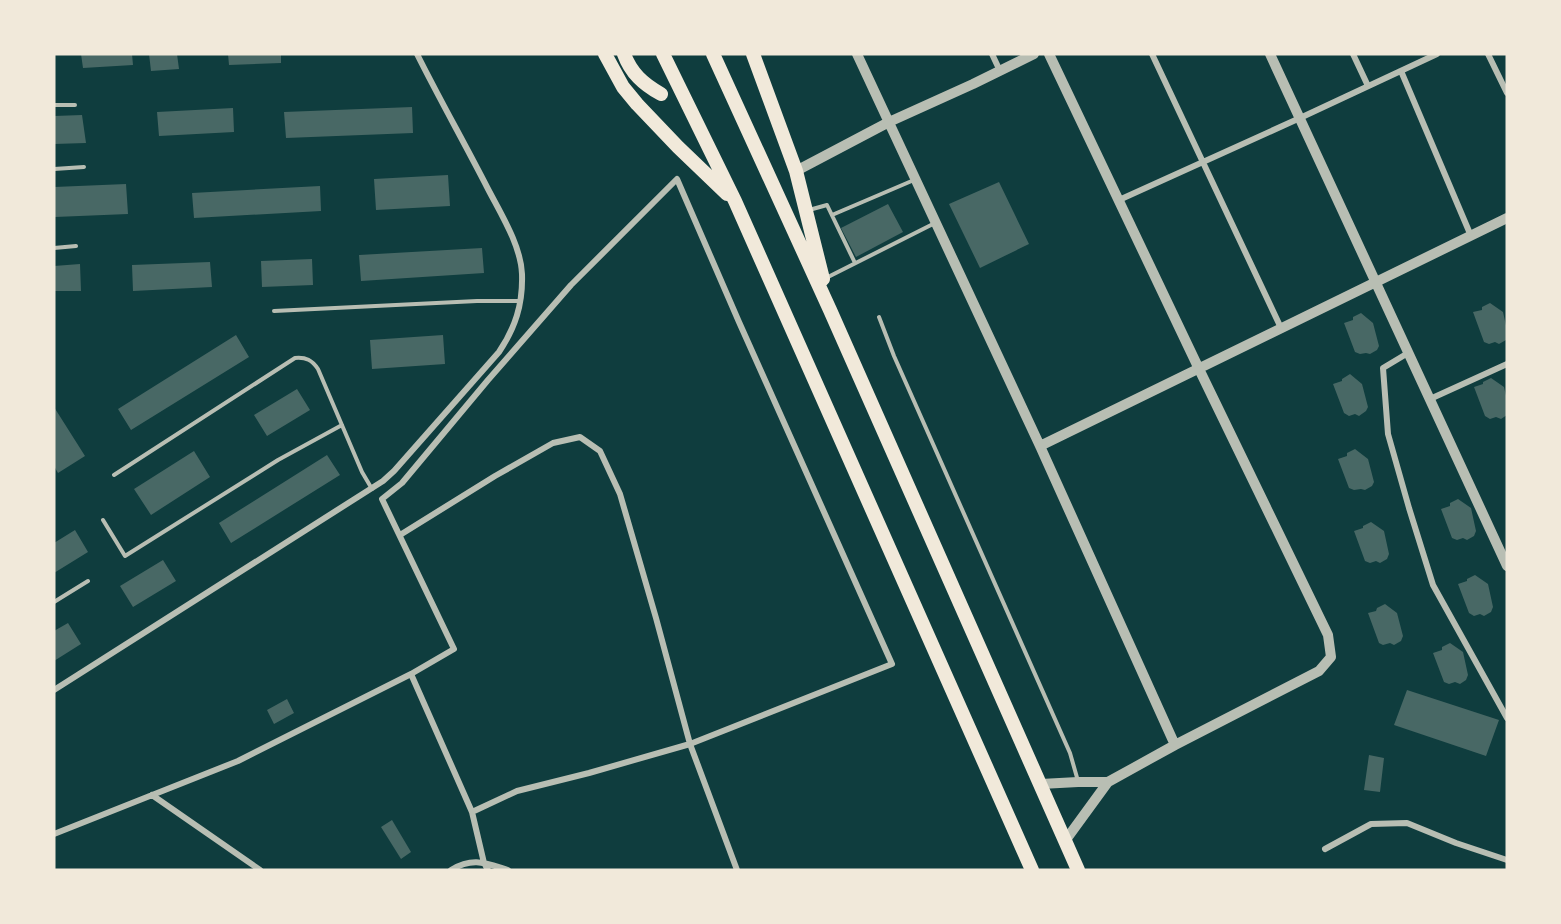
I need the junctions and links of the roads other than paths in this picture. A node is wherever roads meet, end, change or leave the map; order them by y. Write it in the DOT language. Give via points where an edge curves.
graph roads {
  1 [pos="417,54"];
  2 [pos="605,54"];
  3 [pos="624,54"];
  4 [pos="663,54"];
  5 [pos="713,54"];
  6 [pos="753,54"];
  7 [pos="857,54"];
  8 [pos="992,54"];
  9 [pos="1034,54"];
  10 [pos="1049,54"];
  11 [pos="1152,54"];
  12 [pos="1270,54"];
  13 [pos="1353,54"];
  14 [pos="1437,54"];
  15 [pos="1488,54"];
  16 [pos="1000,71"];
  17 [pos="1401,71"];
  18 [pos="1368,86"];
  19 [pos="1507,93"];
  20 [pos="661,94"];
  21 [pos="54,105"];
  22 [pos="75,105"];
  23 [pos="1300,118"];
  24 [pos="889,122"];
  25 [pos="1203,162"];
  26 [pos="84,167"];
  27 [pos="54,169"];
  28 [pos="796,171"];
  29 [pos="916,180"];
  30 [pos="1119,200"];
  31 [pos="735,201"];
  32 [pos="806,211"];
  33 [pos="832,215"];
  34 [pos="1507,218"];
  35 [pos="936,223"];
  36 [pos="1472,236"];
  37 [pos="76,246"];
  38 [pos="54,249"];
  39 [pos="855,263"];
  40 [pos="823,279"];
  41 [pos="1376,282"];
  42 [pos="520,301"];
  43 [pos="830,310"];
  44 [pos="274,311"];
  45 [pos="879,317"];
  46 [pos="1281,328"];
  47 [pos="1408,353"];
  48 [pos="1507,364"];
  49 [pos="1199,369"];
  50 [pos="1430,399"];
  51 [pos="342,425"];
  52 [pos="1040,446"];
  53 [pos="114,475"];
  54 [pos="372,489"];
  55 [pos="103,520"];
  56 [pos="400,535"];
  57 [pos="1507,566"];
  58 [pos="88,581"];
  59 [pos="54,602"];
  60 [pos="411,674"];
  61 [pos="54,690"];
  62 [pos="1507,718"];
  63 [pos="690,744"];
  64 [pos="1175,745"];
  65 [pos="1078,782"];
  66 [pos="1108,782"];
  67 [pos="1041,784"];
  68 [pos="152,795"];
  69 [pos="472,812"];
  70 [pos="54,834"];
  71 [pos="1065,841"];
  72 [pos="1325,849"];
  73 [pos="1507,860"];
  74 [pos="484,863"];
  75 [pos="260,870"];
  76 [pos="451,870"];
  77 [pos="488,870"];
  78 [pos="508,870"];
  79 [pos="737,870"];
  80 [pos="1032,870"];
  81 [pos="1078,870"];
  1 -- 42 [label="street" via="510,233 522,273"];
  2 -- 31 [label="highway" via="637,104"];
  3 -- 20 [label="highway" via="635,75"];
  4 -- 31 [label="highway"];
  5 -- 43 [label="highway"];
  6 -- 28 [label="highway"];
  7 -- 24 [label="street"];
  8 -- 16 [label="street"];
  9 -- 16 [label="street"];
  10 -- 30 [label="street"];
  11 -- 25 [label="street"];
  12 -- 23 [label="street"];
  13 -- 18 [label="street"];
  14 -- 17 [label="street"];
  15 -- 19 [label="street"];
  16 -- 24 [label="street"];
  17 -- 18 [label="street"];
  17 -- 36 [label="street"];
  18 -- 23 [label="street"];
  21 -- 22 [label="lane"];
  23 -- 25 [label="street"];
  23 -- 41 [label="street"];
  24 -- 28 [label="street"];
  24 -- 29 [label="street"];
  25 -- 30 [label="street"];
  25 -- 46 [label="street"];
  26 -- 27 [label="lane"];
  28 -- 32 [label="highway"];
  29 -- 33 [label="lane"];
  29 -- 35 [label="street"];
  30 -- 49 [label="street"];
  31 -- 80 [label="highway"];
  32 -- 33 [label="lane" via="826,205"];
  32 -- 40 [label="highway"];
  33 -- 39 [label="lane"];
  34 -- 36 [label="street"];
  35 -- 39 [label="lane"];
  35 -- 52 [label="street"];
  36 -- 41 [label="street"];
  37 -- 38 [label="lane"];
  39 -- 40 [label="lane"];
  40 -- 43 [label="highway"];
  41 -- 46 [label="street"];
  41 -- 47 [label="street"];
  42 -- 44 [label="lane"];
  42 -- 54 [label="street" via="509,337 499,352 394,471"];
  43 -- 67 [label="highway"];
  45 -- 65 [label="lane" via="1070,753"];
  46 -- 49 [label="street"];
  47 -- 50 [label="street"];
  47 -- 62 [label="street" via="1383,368 1388,434 1433,585"];
  48 -- 50 [label="street"];
  49 -- 52 [label="street"];
  49 -- 64 [label="street" via="1328,635 1331,657 1319,671"];
  50 -- 57 [label="street"];
  51 -- 53 [label="lane" via="315,365 307,359 295,358"];
  51 -- 54 [label="lane"];
  51 -- 55 [label="lane" via="278,460 125,556"];
  52 -- 64 [label="street"];
  54 -- 61 [label="street"];
  56 -- 60 [label="street" via="454,649"];
  56 -- 63 [label="street" via="553,444 580,437 600,451 620,494"];
  56 -- 63 [label="street" via="382,499 402,483 571,285 677,178 892,664"];
  58 -- 59 [label="lane"];
  60 -- 68 [label="street" via="238,761"];
  60 -- 69 [label="street"];
  63 -- 69 [label="street" via="517,791"];
  63 -- 79 [label="street"];
  64 -- 66 [label="street"];
  65 -- 66 [label="street"];
  65 -- 67 [label="street"];
  66 -- 71 [label="street"];
  67 -- 71 [label="highway"];
  68 -- 70 [label="street"];
  68 -- 75 [label="street"];
  69 -- 74 [label="street"];
  71 -- 81 [label="highway"];
  72 -- 73 [label="street" via="1371,824 1407,823"];
  74 -- 76 [label="street" via="469,862"];
  74 -- 77 [label="street"];
  74 -- 78 [label="street"];
}
